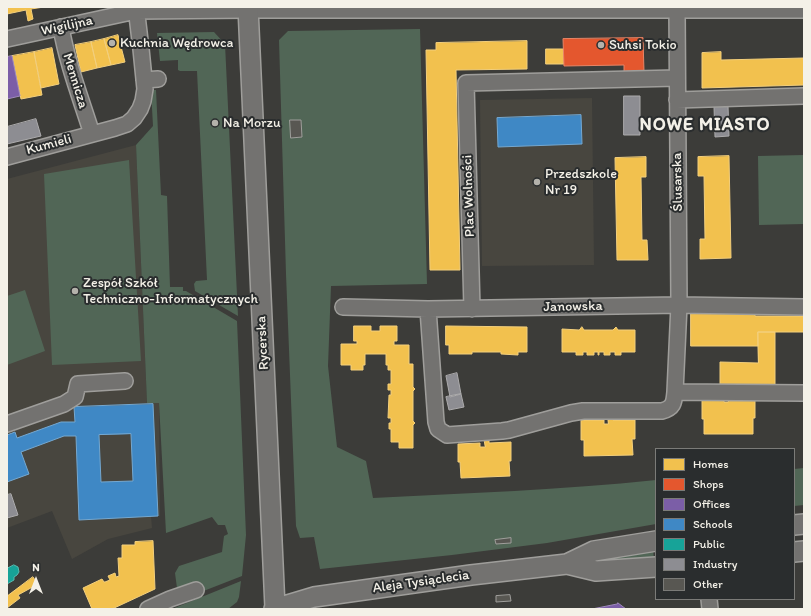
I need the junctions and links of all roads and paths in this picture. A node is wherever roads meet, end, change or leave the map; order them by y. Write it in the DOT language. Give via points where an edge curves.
graph roads {
  1 [pos="415,8"];
  2 [pos="759,8"];
  3 [pos="136,9"];
  4 [pos="248,9"];
  5 [pos="309,9"];
  6 [pos="677,10"];
  7 [pos="804,10"];
  8 [pos="61,27"];
  9 [pos="7,39"];
  10 [pos="678,78"];
  11 [pos="804,96"];
  12 [pos="677,100"];
  13 [pos="92,134"];
  14 [pos="7,157"];
  15 [pos="679,305"];
  16 [pos="343,307"];
  17 [pos="804,307"];
  18 [pos="428,309"];
  19 [pos="472,309"];
  20 [pos="125,380"];
  21 [pos="675,392"];
  22 [pos="804,394"];
  23 [pos="7,424"];
  24 [pos="655,541"];
  25 [pos="567,564"];
  26 [pos="655,567"];
  27 [pos="196,590"];
  28 [pos="148,609"];
  29 [pos="275,609"];
  1 -- 5 [label="street, Wigilijna"];
  1 -- 6 [label="street, Wigilijna"];
  2 -- 6 [label="street, Wigilijna"];
  2 -- 7 [label="street, Wigilijna"];
  3 -- 4 [label="street, Wigilijna"];
  3 -- 8 [label="street, Wigilijna"];
  3 -- 13 [label="street, Kumieli" via="141,49 151,80 134,118 126,124"];
  4 -- 5 [label="street, Wigilijna"];
  4 -- 29 [label="main road, Rycerska"];
  6 -- 10 [label="street, Ślusarska"];
  8 -- 9 [label="street, Wigilijna"];
  8 -- 13 [label="street, Mennicza" via="68,60"];
  10 -- 12 [label="street, Ślusarska"];
  10 -- 19 [label="street, Plac Wolności" via="466,83"];
  11 -- 12 [label="street"];
  12 -- 15 [label="street, Ślusarska"];
  13 -- 14 [label="street, Kumieli"];
  15 -- 17 [label="street, Janowska"];
  15 -- 19 [label="street, Janowska"];
  15 -- 21 [label="street, Ślusarska"];
  16 -- 18 [label="street, Janowska"];
  18 -- 19 [label="street, Janowska"];
  18 -- 21 [label="street, Ślusarska" via="436,422 438,428 447,435 509,430 583,411 662,411 673,405"];
  20 -- 23 [label="street" via="78,384 75,397 64,404"];
  21 -- 22 [label="street"];
  24 -- 25 [label="main road, Aleja Tysiąclecia" via="594,551"];
  25 -- 26 [label="main road, Aleja Tysiąclecia" via="596,571"];
  25 -- 29 [label="main road, Aleja Tysiąclecia" via="471,574 314,597"];
  27 -- 28 [label="street"];
}
